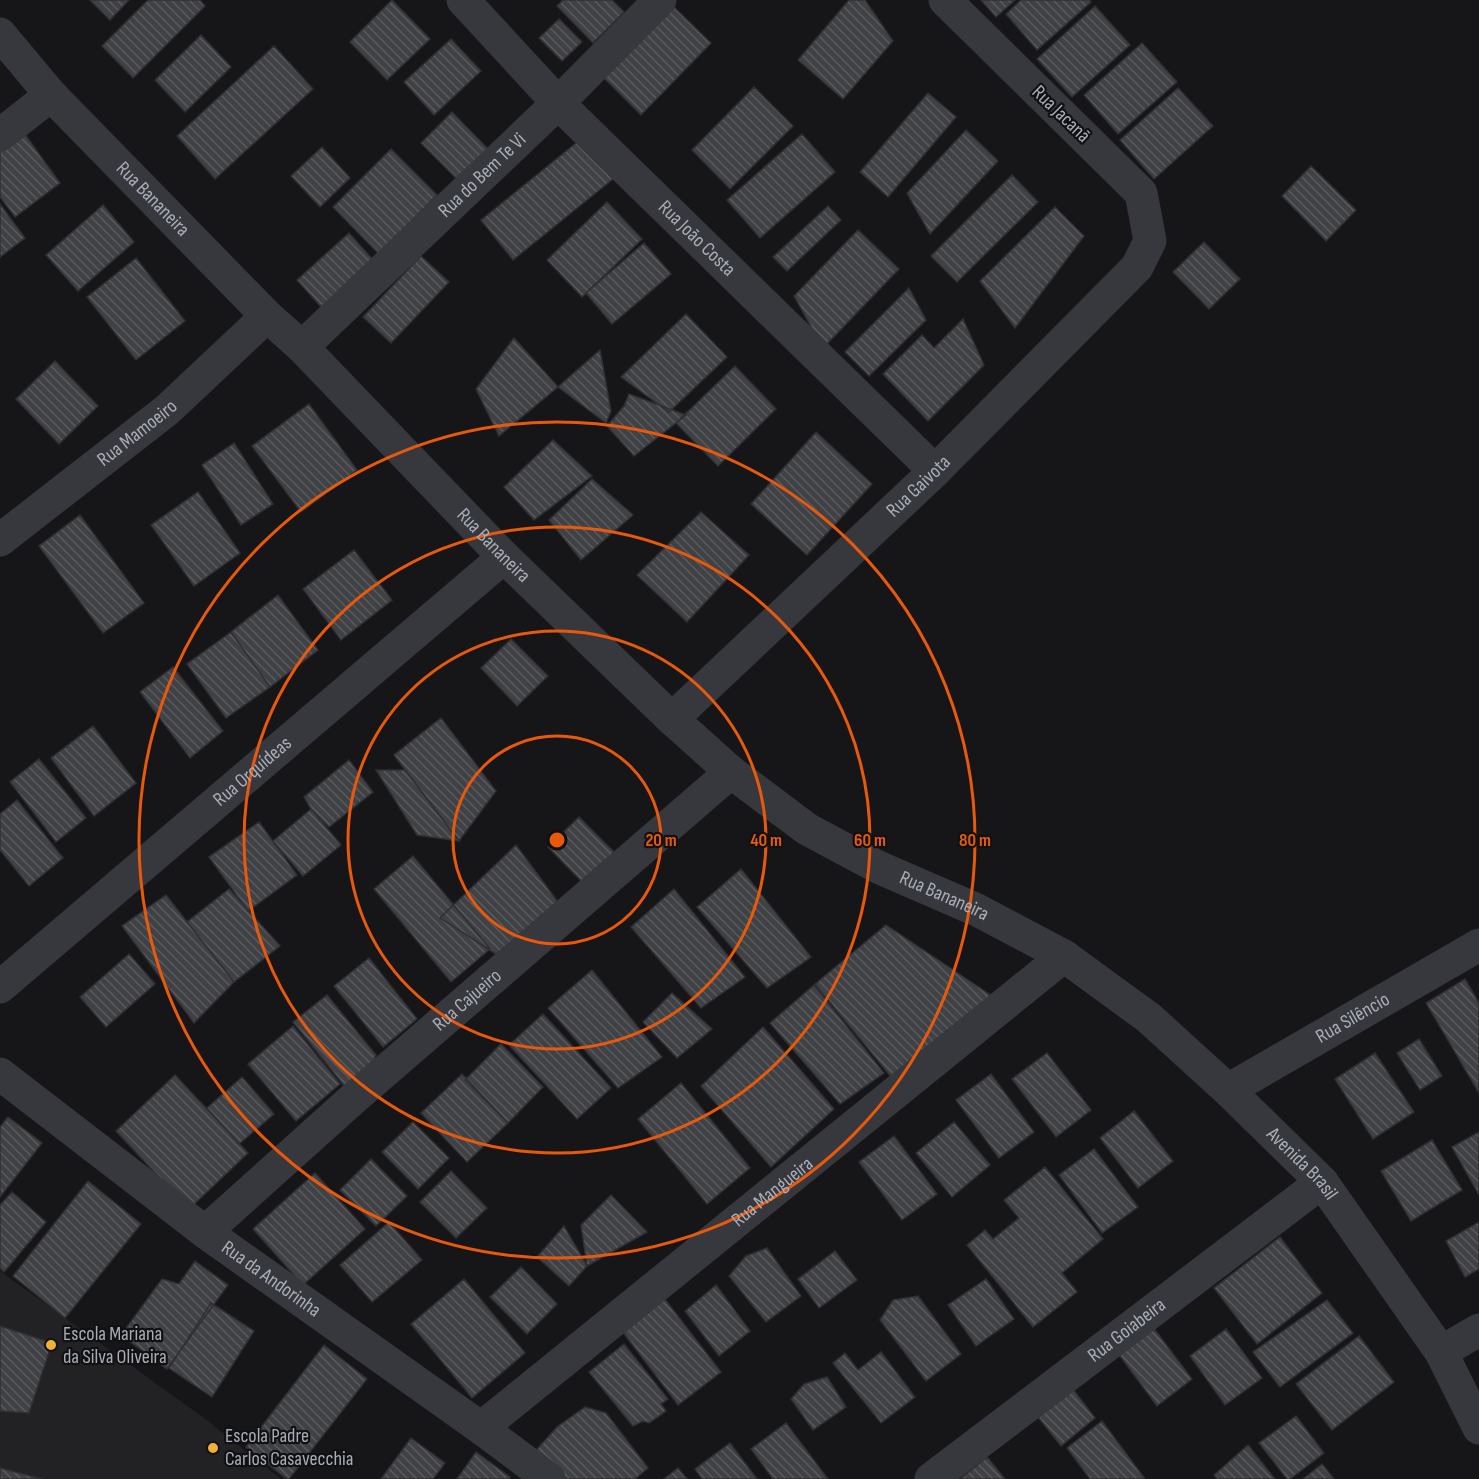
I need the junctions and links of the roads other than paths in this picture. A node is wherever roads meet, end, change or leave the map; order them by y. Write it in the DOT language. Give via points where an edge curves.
graph roads {
  1 [pos="463,0"];
  2 [pos="660,0"];
  3 [pos="945,0"];
  4 [pos="0,34"];
  5 [pos="51,95"];
  6 [pos="558,103"];
  7 [pos="0,135"];
  8 [pos="1150,241"];
  9 [pos="267,316"];
  10 [pos="302,347"];
  11 [pos="935,471"];
  12 [pos="0,540"];
  13 [pos="504,557"];
  14 [pos="672,719"];
  15 [pos="731,772"];
  16 [pos="1479,945"];
  17 [pos="1064,956"];
  18 [pos="0,987"];
  19 [pos="0,1074"];
  20 [pos="1228,1090"];
  21 [pos="1322,1182"];
  22 [pos="205,1232"];
  23 [pos="1479,1330"];
  24 [pos="1441,1352"];
  25 [pos="481,1428"];
  26 [pos="1479,1428"];
  27 [pos="549,1479"];
  28 [pos="931,1479"];
  1 -- 6 [label="street, Rua João Costa"];
  2 -- 6 [label="street, Rua do Bem Te Vi"];
  3 -- 8 [label="street, Rua Jacanã" via="1141,193"];
  4 -- 5 [label="street, Rua Bananeira"];
  5 -- 7 [label="street"];
  5 -- 9 [label="street, Rua Bananeira"];
  6 -- 10 [label="street, Rua do Bem Te Vi"];
  6 -- 11 [label="street, Rua João Costa"];
  8 -- 11 [label="street, Rua Gaivota" via="1137,267"];
  9 -- 10 [label="street, Rua Bananeira"];
  9 -- 12 [label="street, Rua Mamoeiro" via="167,410"];
  10 -- 13 [label="street, Rua Bananeira"];
  11 -- 14 [label="street, Rua Gaivota"];
  13 -- 14 [label="street, Rua Bananeira"];
  13 -- 18 [label="street, Rua Orquídeas"];
  14 -- 15 [label="street, Rua Bananeira"];
  15 -- 17 [label="street, Rua Bananeira" via="807,829"];
  15 -- 22 [label="street, Rua Cajueiro"];
  16 -- 20 [label="street, Rua Silêncio"];
  17 -- 20 [label="street, Avenida Brasil" via="1149,1018"];
  17 -- 25 [label="street, Rua Mangueira"];
  19 -- 22 [label="street, Rua da Andorinha"];
  20 -- 21 [label="street, Avenida Brasil"];
  21 -- 24 [label="street, Avenida Brasil"];
  21 -- 28 [label="street, Rua Goiabeira"];
  22 -- 25 [label="street, Rua da Andorinha"];
  23 -- 24 [label="street"];
  24 -- 26 [label="street, Avenida Brasil"];
  25 -- 27 [label="street, Rua da Andorinha"];
}
